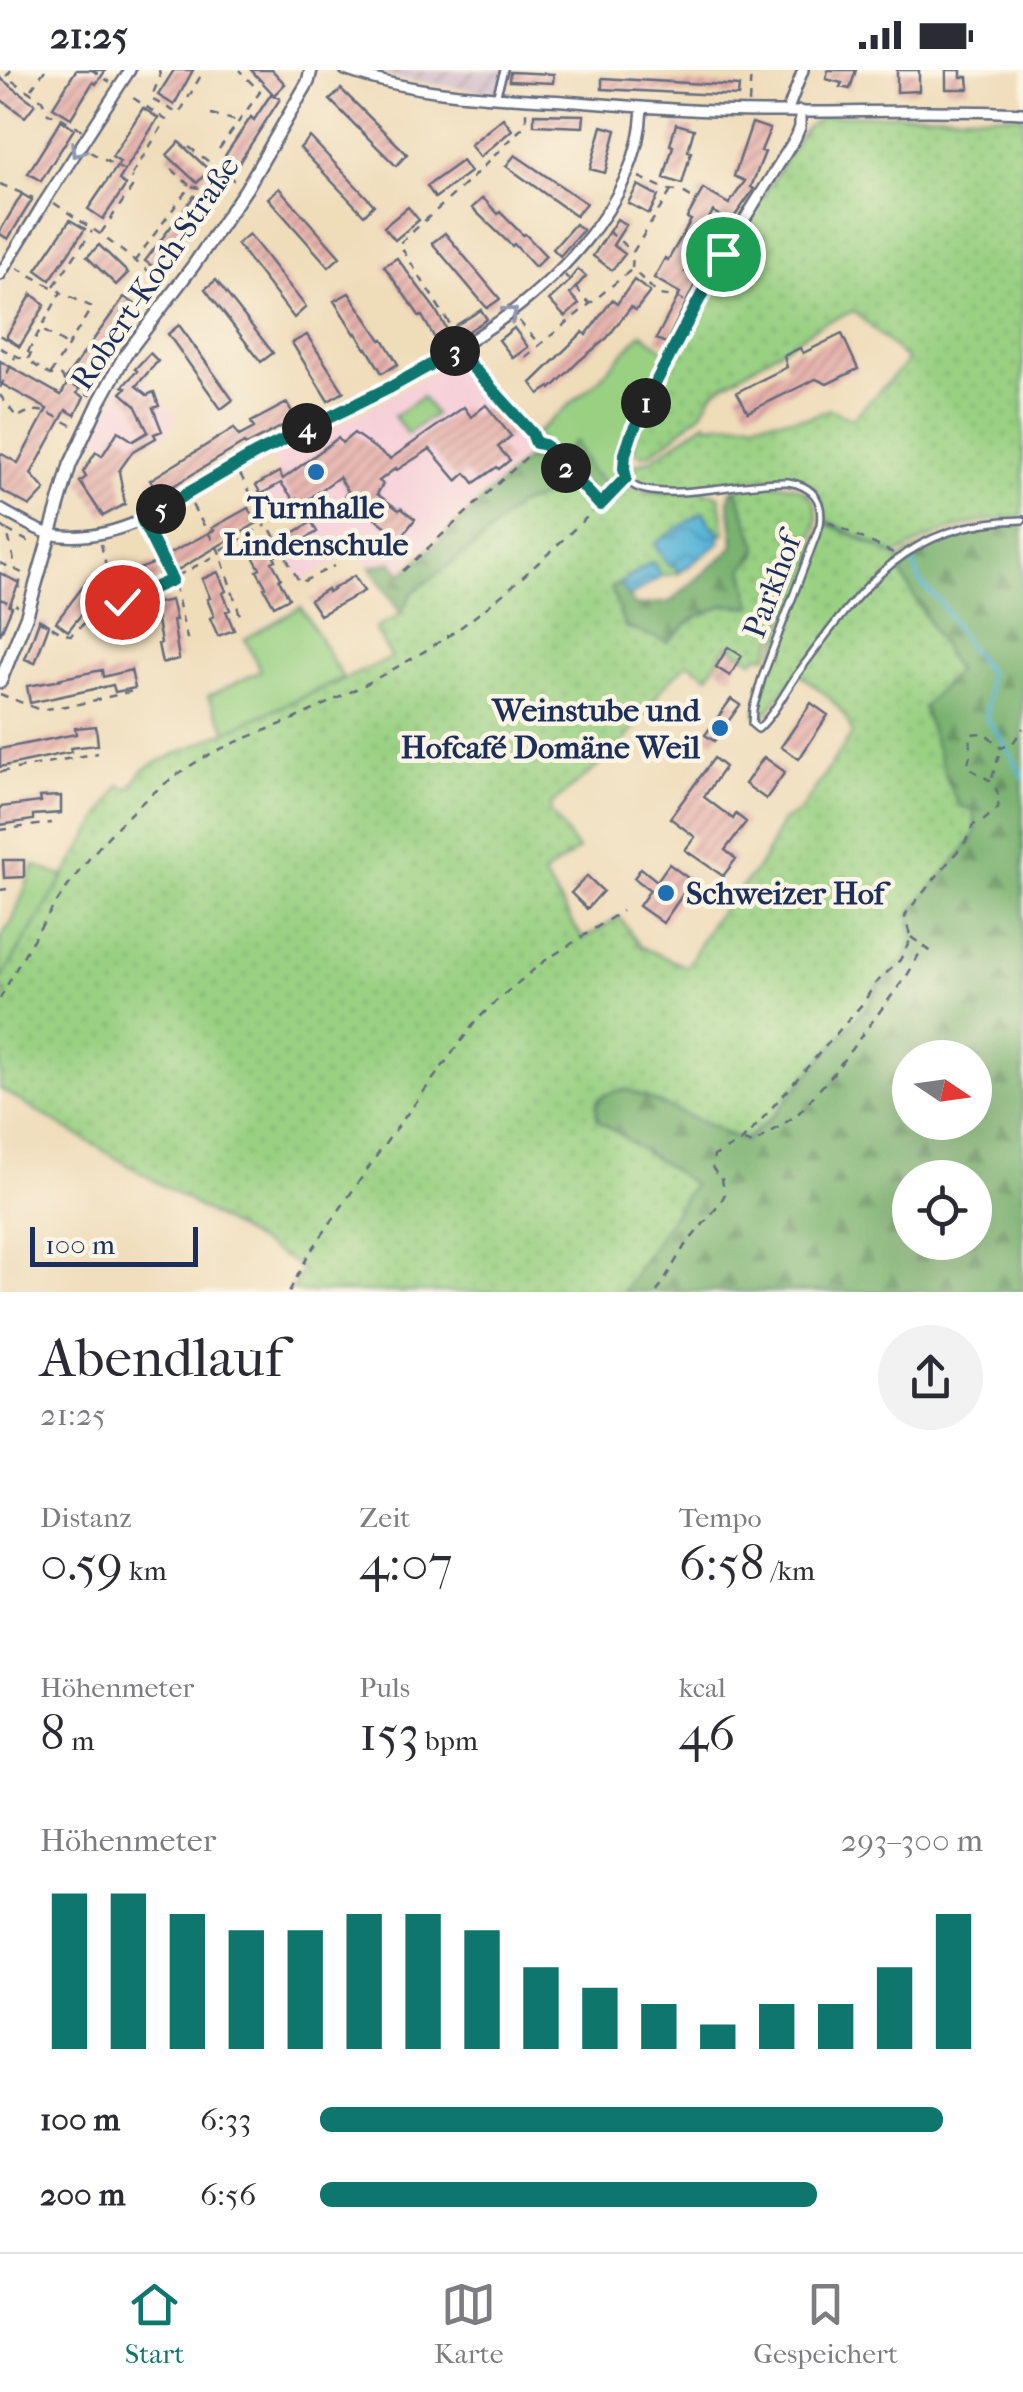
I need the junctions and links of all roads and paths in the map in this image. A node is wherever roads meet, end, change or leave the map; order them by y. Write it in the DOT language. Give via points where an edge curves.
graph roads {
  1 [pos="11,70"];
  2 [pos="45,70"];
  3 [pos="92,70"];
  4 [pos="130,70"];
  5 [pos="162,70"];
  6 [pos="204,70"];
  7 [pos="239,70"];
  8 [pos="312,70"];
  9 [pos="345,70"];
  10 [pos="504,70"];
  11 [pos="751,70"];
  12 [pos="803,70"];
  13 [pos="118,88"];
  14 [pos="29,92"];
  15 [pos="496,97"];
  16 [pos="527,100"];
  17 [pos="642,108"];
  18 [pos="800,111"];
  19 [pos="749,112"];
  20 [pos="786,112"];
  21 [pos="1023,112"];
  22 [pos="211,114"];
  23 [pos="238,122"];
  24 [pos="88,134"];
  25 [pos="80,147"];
  26 [pos="188,147"];
  27 [pos="219,148"];
  28 [pos="172,169"];
  29 [pos="218,170"];
  30 [pos="628,172"];
  31 [pos="132,175"];
  32 [pos="0,184"];
  33 [pos="190,186"];
  34 [pos="246,189"];
  35 [pos="672,190"];
  36 [pos="691,196"];
  37 [pos="45,201"];
  38 [pos="600,224"];
  39 [pos="93,230"];
  40 [pos="100,234"];
  41 [pos="633,252"];
  42 [pos="8,262"];
  43 [pos="134,262"];
  44 [pos="632,269"];
  45 [pos="560,270"];
  46 [pos="0,274"];
  47 [pos="53,288"];
  48 [pos="174,290"];
  49 [pos="61,292"];
  50 [pos="676,296"];
  51 [pos="590,304"];
  52 [pos="512,313"];
  53 [pos="41,329"];
  54 [pos="0,335"];
  55 [pos="539,344"];
  56 [pos="68,346"];
  57 [pos="461,347"];
  58 [pos="0,348"];
  59 [pos="28,352"];
  60 [pos="16,357"];
  61 [pos="525,358"];
  62 [pos="27,360"];
  63 [pos="50,375"];
  64 [pos="0,388"];
  65 [pos="0,395"];
  66 [pos="100,401"];
  67 [pos="85,432"];
  68 [pos="536,443"];
  69 [pos="625,458"];
  70 [pos="235,466"];
  71 [pos="247,473"];
  72 [pos="242,476"];
  73 [pos="626,478"];
  74 [pos="185,495"];
  75 [pos="600,505"];
  76 [pos="0,508"];
  77 [pos="821,519"];
  78 [pos="142,520"];
  79 [pos="1023,520"];
  80 [pos="267,524"];
  81 [pos="0,525"];
  82 [pos="7,530"];
  83 [pos="98,532"];
  84 [pos="50,533"];
  85 [pos="46,548"];
  86 [pos="889,551"];
  87 [pos="219,552"];
  88 [pos="0,563"];
  89 [pos="334,566"];
  90 [pos="16,570"];
  91 [pos="403,571"];
  92 [pos="37,580"];
  93 [pos="172,580"];
  94 [pos="0,599"];
  95 [pos="119,602"];
  96 [pos="28,612"];
  97 [pos="241,618"];
  98 [pos="189,647"];
  99 [pos="134,648"];
  100 [pos="0,682"];
  101 [pos="137,690"];
  102 [pos="0,694"];
  103 [pos="1023,728"];
  104 [pos="1004,746"];
  105 [pos="98,753"];
  106 [pos="0,772"];
  107 [pos="991,779"];
  108 [pos="52,823"];
  109 [pos="0,830"];
  110 [pos="7,889"];
  111 [pos="0,890"];
  112 [pos="622,911"];
  113 [pos="911,936"];
  114 [pos="923,947"];
  115 [pos="933,953"];
  116 [pos="2,992"];
  117 [pos="0,998"];
  118 [pos="742,1141"];
  119 [pos="289,1292"];
  120 [pos="657,1292"];
  1 -- 14 [label="path" via="6,78"];
  2 -- 14 [label="path"];
  3 -- 13 [label="path"];
  4 -- 13 [label="street"];
  5 -- 6 [label="path" via="153,100 179,114"];
  7 -- 23 [label="path" via="260,92"];
  8 -- 34 [label="street, Robert-Koch-Straße"];
  9 -- 15 [label="street"];
  10 -- 15 [label="lane"];
  11 -- 19 [label="path"];
  12 -- 20 [label="street"];
  13 -- 24 [label="street"];
  13 -- 31 [label="path" via="166,120"];
  14 -- 24 [label="path" via="48,114"];
  15 -- 16 [label="street"];
  16 -- 17 [label="street"];
  16 -- 57 [label="path" via="522,128 399,244"];
  17 -- 19 [label="street"];
  17 -- 30 [label="street"];
  18 -- 20 [label="street"];
  18 -- 21 [label="street"];
  18 -- 69 [label="street" via="796,137 723,254"];
  19 -- 20 [label="street"];
  22 -- 23 [label="path"];
  23 -- 27 [label="path"];
  24 -- 25 [label="street"];
  25 -- 31 [label="path"];
  25 -- 37 [label="street, one-way"];
  26 -- 29 [label="path"];
  28 -- 33 [label="path"];
  29 -- 33 [label="path" via="204,189"];
  29 -- 34 [label="path"];
  30 -- 35 [label="path"];
  30 -- 38 [label="street"];
  31 -- 40 [label="path" via="132,188"];
  32 -- 37 [label="path"];
  33 -- 43 [label="path"];
  34 -- 48 [label="street, Robert-Koch-Straße"];
  35 -- 36 [label="path"];
  35 -- 41 [label="path"];
  37 -- 39 [label="path"];
  37 -- 42 [label="street"];
  38 -- 41 [label="path"];
  38 -- 45 [label="street"];
  39 -- 40 [label="path"];
  39 -- 47 [label="path"];
  40 -- 43 [label="path"];
  41 -- 44 [label="path"];
  42 -- 46 [label="street"];
  42 -- 47 [label="path"];
  43 -- 48 [label="path"];
  44 -- 50 [label="path" via="659,295"];
  44 -- 51 [label="path"];
  45 -- 51 [label="path"];
  45 -- 52 [label="street"];
  47 -- 49 [label="path"];
  48 -- 66 [label="street, Robert-Koch-Straße"];
  49 -- 53 [label="path"];
  49 -- 56 [label="path" via="92,307"];
  51 -- 55 [label="path"];
  52 -- 55 [label="path"];
  57 -- 52 [label="street, one-way"];
  53 -- 56 [label="path"];
  53 -- 59 [label="path"];
  54 -- 59 [label="path"];
  55 -- 61 [label="path"];
  56 -- 63 [label="path"];
  57 -- 68 [label="path"];
  57 -- 70 [label="street"];
  58 -- 60 [label="path"];
  59 -- 62 [label="path"];
  60 -- 62 [label="path"];
  60 -- 64 [label="path"];
  62 -- 63 [label="path"];
  63 -- 66 [label="path" via="60,374"];
  65 -- 67 [label="path" via="17,418 46,411"];
  66 -- 67 [label="street, Robert-Koch-Straße"];
  67 -- 84 [label="street, Robert-Koch-Straße"];
  68 -- 75 [label="path"];
  68 -- 91 [label="path"];
  69 -- 73 [label="lane"];
  70 -- 72 [label="path"];
  70 -- 74 [label="street"];
  71 -- 72 [label="path"];
  72 -- 80 [label="path"];
  73 -- 75 [label="path"];
  73 -- 77 [label="lane, Parkhof" via="642,490 662,492 793,483 814,493"];
  74 -- 78 [label="street"];
  74 -- 87 [label="path"];
  75 -- 116 [label="path" via="432,647 332,702 214,752 160,788 80,872"];
  76 -- 84 [label="street"];
  77 -- 79 [label="lane, Parkhof" via="762,678 751,717 756,729 842,615 898,557 962,529"];
  77 -- 86 [label="path"];
  78 -- 83 [label="street"];
  78 -- 93 [label="path"];
  80 -- 87 [label="path"];
  80 -- 89 [label="path" via="300,584"];
  81 -- 82 [label="path"];
  82 -- 85 [label="path"];
  82 -- 90 [label="path"];
  83 -- 84 [label="street"];
  83 -- 95 [label="path"];
  84 -- 85 [label="street, Robert-Koch-Straße"];
  85 -- 92 [label="street, Robert-Koch-Straße"];
  87 -- 93 [label="path"];
  87 -- 97 [label="path"];
  88 -- 90 [label="path"];
  90 -- 92 [label="path" via="22,574 19,587 27,578"];
  92 -- 96 [label="street, Robert-Koch-Straße"];
  93 -- 95 [label="path"];
  93 -- 98 [label="path"];
  94 -- 96 [label="path"];
  95 -- 96 [label="path" via="105,605 69,636"];
  95 -- 99 [label="path"];
  96 -- 100 [label="street, Robert-Koch-Straße"];
  101 -- 102 [label="path" via="40,710"];
  103 -- 104 [label="path"];
  104 -- 107 [label="path"];
  104 -- 107 [label="path" via="970,734 967,767"];
  105 -- 106 [label="path"];
  107 -- 113 [label="path" via="998,808 973,825 907,912"];
  108 -- 109 [label="path"];
  110 -- 111 [label="path"];
  112 -- 119 [label="path" via="543,962 476,1021 382,1148"];
  113 -- 114 [label="path"];
  113 -- 118 [label="path" via="898,962"];
  114 -- 115 [label="path"];
  114 -- 118 [label="path" via="797,1115 753,1144"];
  116 -- 117 [label="path"];
  118 -- 120 [label="path" via="716,1154 712,1166 722,1175 725,1195"];
}
